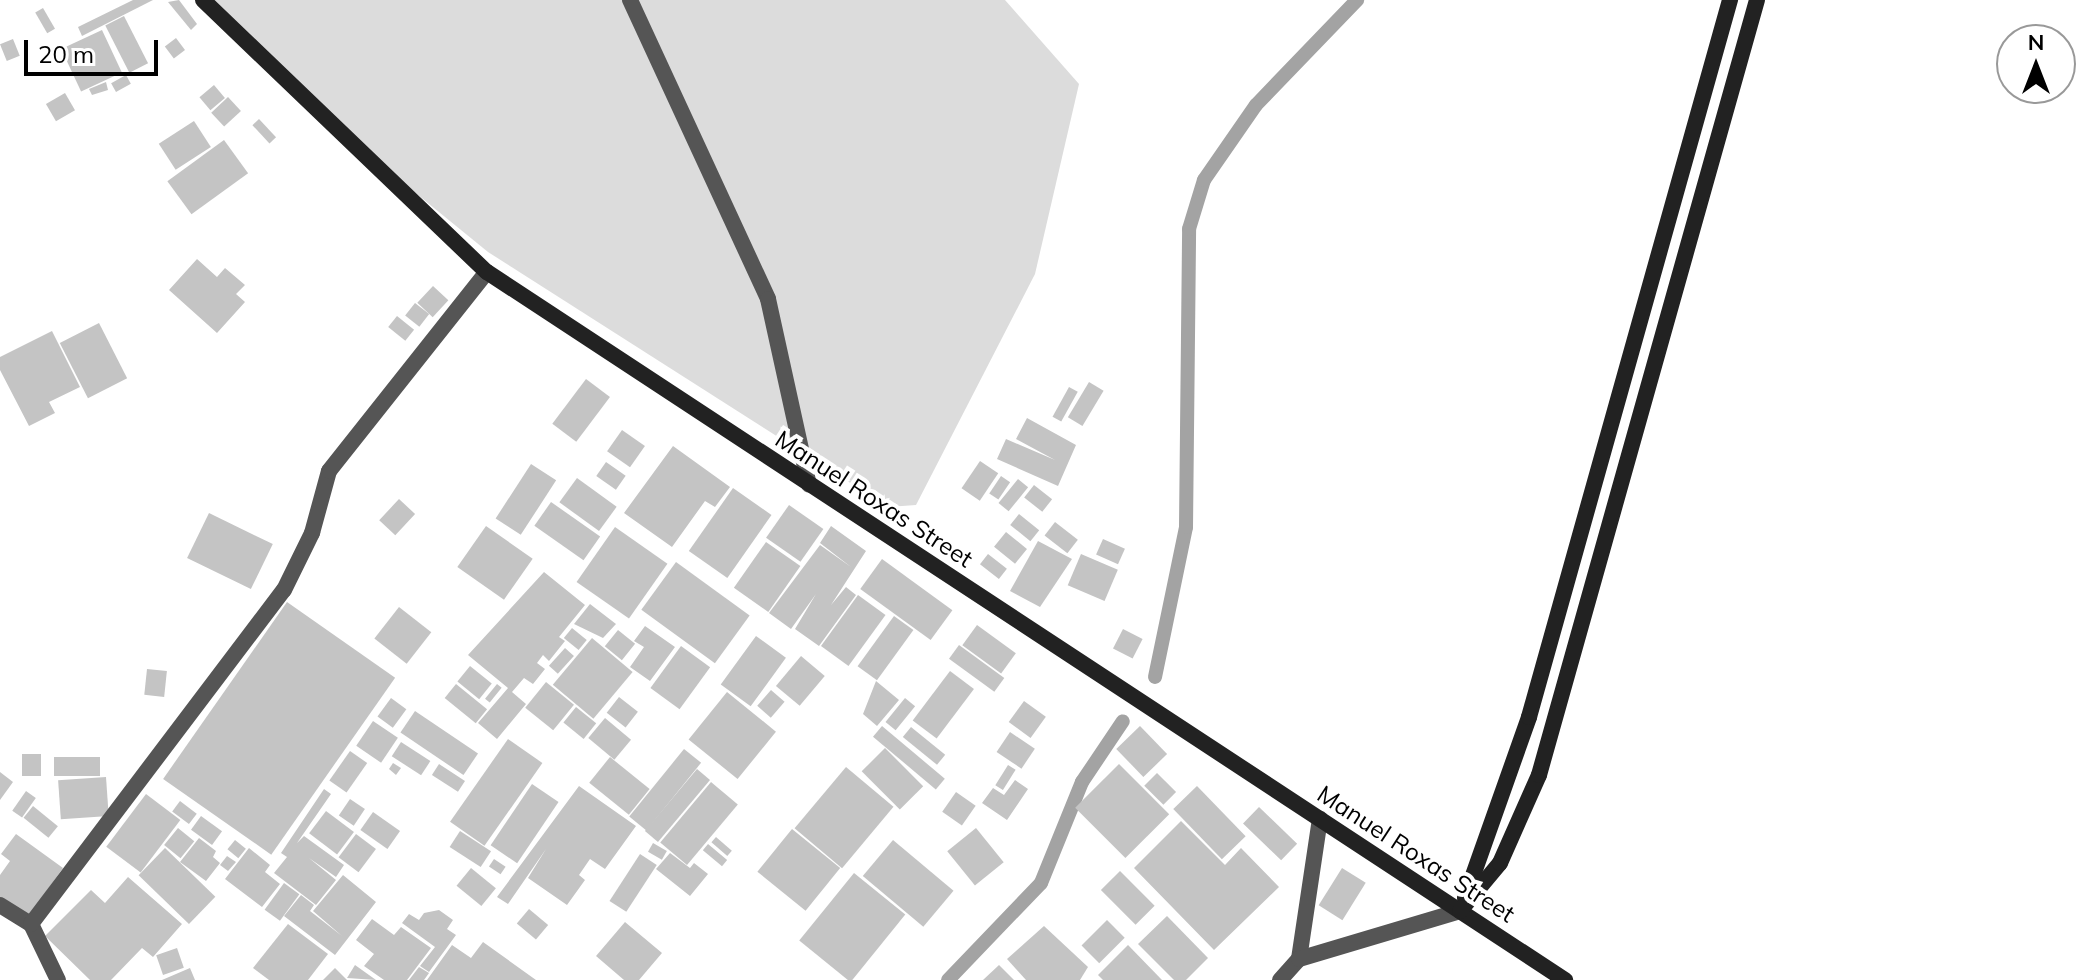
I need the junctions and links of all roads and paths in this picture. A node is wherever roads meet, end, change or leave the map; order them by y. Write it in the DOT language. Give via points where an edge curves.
graph roads {
  1 [pos="203,0"];
  2 [pos="630,0"];
  3 [pos="1730,0"];
  4 [pos="1757,0"];
  5 [pos="487,272"];
  6 [pos="809,485"];
  7 [pos="1320,819"];
  8 [pos="0,905"];
  9 [pos="1460,911"];
  10 [pos="31,924"];
  11 [pos="1299,959"];
  12 [pos="58,980"];
  13 [pos="1280,980"];
  14 [pos="1565,980"];
  1 -- 5 [label="street, Manuel Roxas Street"];
  2 -- 6 [label="street" via="768,299"];
  3 -- 9 [label="street" via="1529,717"];
  4 -- 9 [label="street" via="1543,762 1500,863"];
  5 -- 6 [label="street, Manuel Roxas Street"];
  5 -- 10 [label="street" via="329,471 312,533 284,590"];
  6 -- 7 [label="street, Manuel Roxas Street"];
  7 -- 9 [label="street, Manuel Roxas Street"];
  7 -- 11 [label="street"];
  8 -- 10 [label="street"];
  9 -- 11 [label="street"];
  9 -- 14 [label="street, Manuel Roxas Street"];
  10 -- 12 [label="street"];
  11 -- 13 [label="street"];
}
